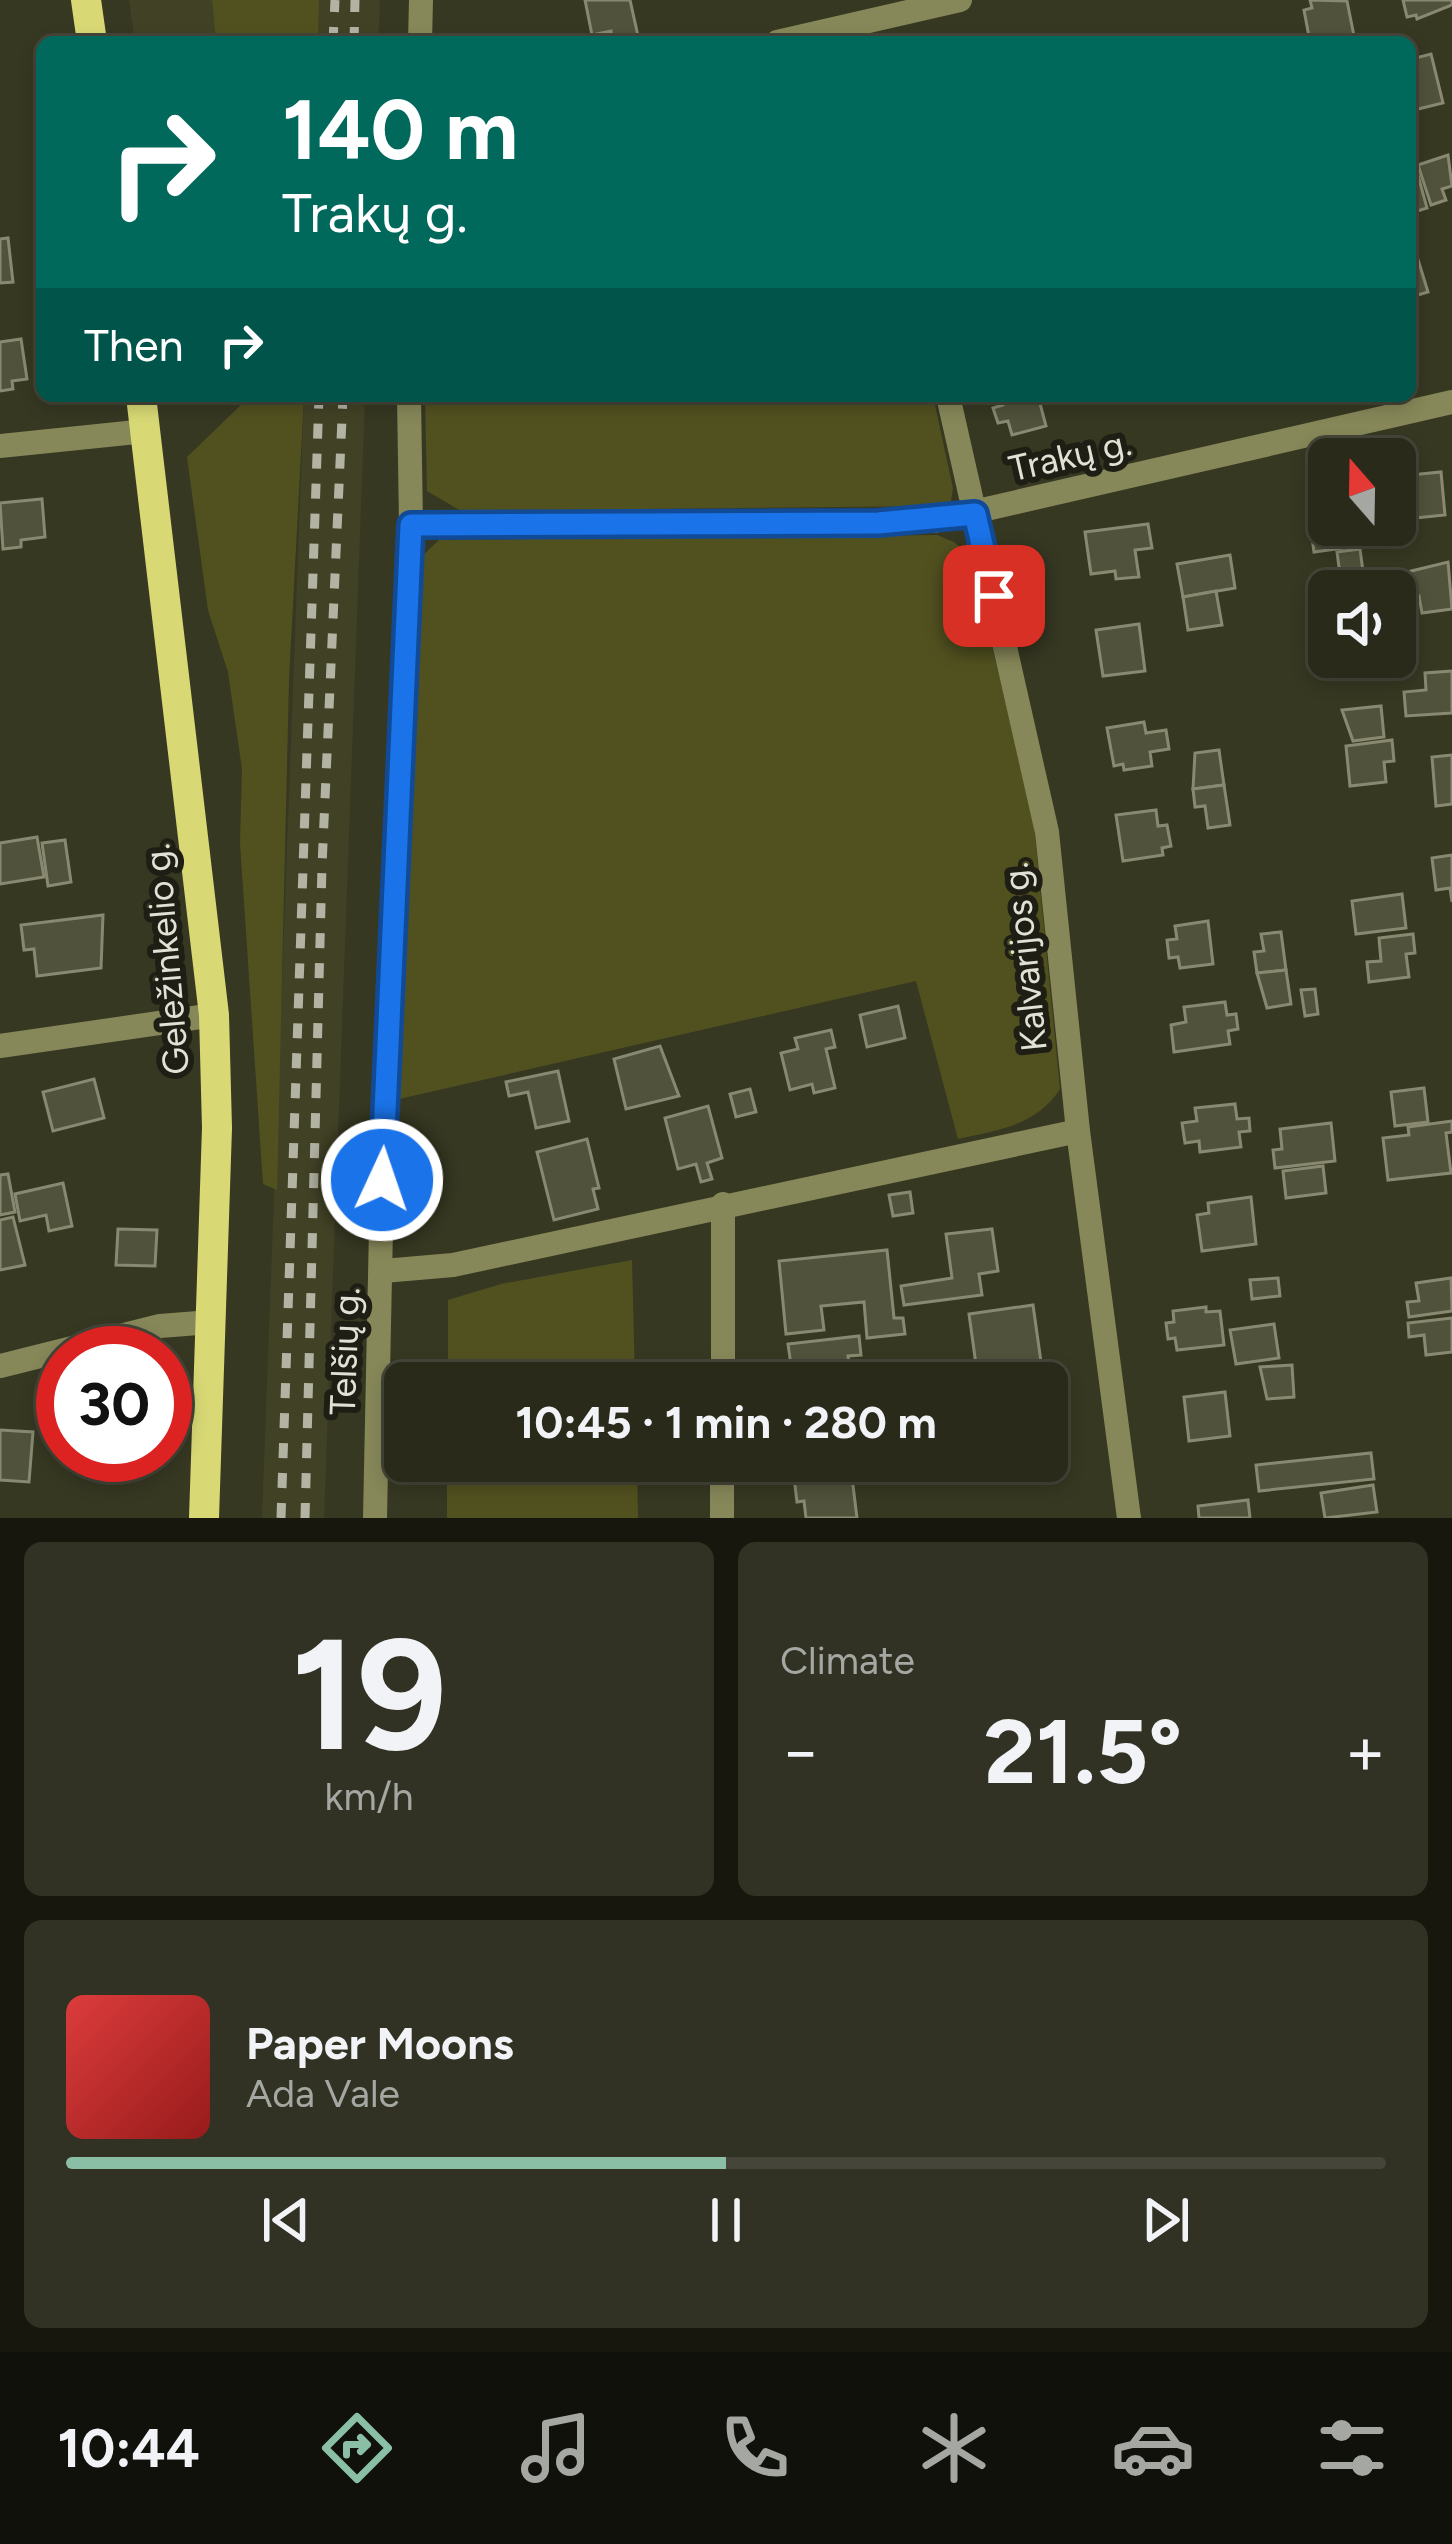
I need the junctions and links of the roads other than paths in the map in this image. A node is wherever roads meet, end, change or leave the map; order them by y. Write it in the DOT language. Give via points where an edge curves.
graph roads {
  1 [pos="86,0"];
  2 [pos="421,0"];
  3 [pos="960,0"];
  4 [pos="865,32"];
  5 [pos="91,36"];
  6 [pos="420,36"];
  7 [pos="830,36"];
  8 [pos="142,402"];
  9 [pos="410,402"];
  10 [pos="949,402"];
  11 [pos="1452,402"];
  12 [pos="146,430"];
  13 [pos="0,446"];
  14 [pos="975,514"];
  15 [pos="411,525"];
  16 [pos="214,1015"];
  17 [pos="0,1046"];
  18 [pos="1078,1130"];
  19 [pos="723,1204"];
  20 [pos="383,1271"];
  21 [pos="211,1322"];
  22 [pos="723,1362"];
  23 [pos="0,1366"];
  24 [pos="722,1482"];
  25 [pos="204,1518"];
  26 [pos="375,1518"];
  27 [pos="722,1518"];
  28 [pos="1129,1518"];
  1 -- 5 [label="main road"];
  2 -- 6 [label="street"];
  3 -- 4 [label="street"];
  4 -- 7 [label="street"];
  8 -- 12 [label="main road, Geležinkelio g."];
  9 -- 15 [label="street, Telšių g."];
  10 -- 14 [label="street, Kalvarijos g."];
  11 -- 14 [label="street, Trakų g."];
  12 -- 13 [label="street"];
  12 -- 16 [label="main road, Geležinkelio g."];
  14 -- 15 [label="street, Trakų g." via="878,523"];
  14 -- 18 [label="street, Kalvarijos g." via="1047,832"];
  15 -- 20 [label="street, Telšių g."];
  16 -- 17 [label="street"];
  16 -- 21 [label="main road, Geležinkelio g."];
  18 -- 19 [label="street"];
  18 -- 28 [label="street, Kalvarijos g."];
  19 -- 20 [label="street" via="453,1265"];
  19 -- 22 [label="street"];
  20 -- 26 [label="street, Telšių g."];
  21 -- 23 [label="street" via="160,1326"];
  21 -- 25 [label="main road, Geležinkelio g."];
  24 -- 27 [label="street"];
}
